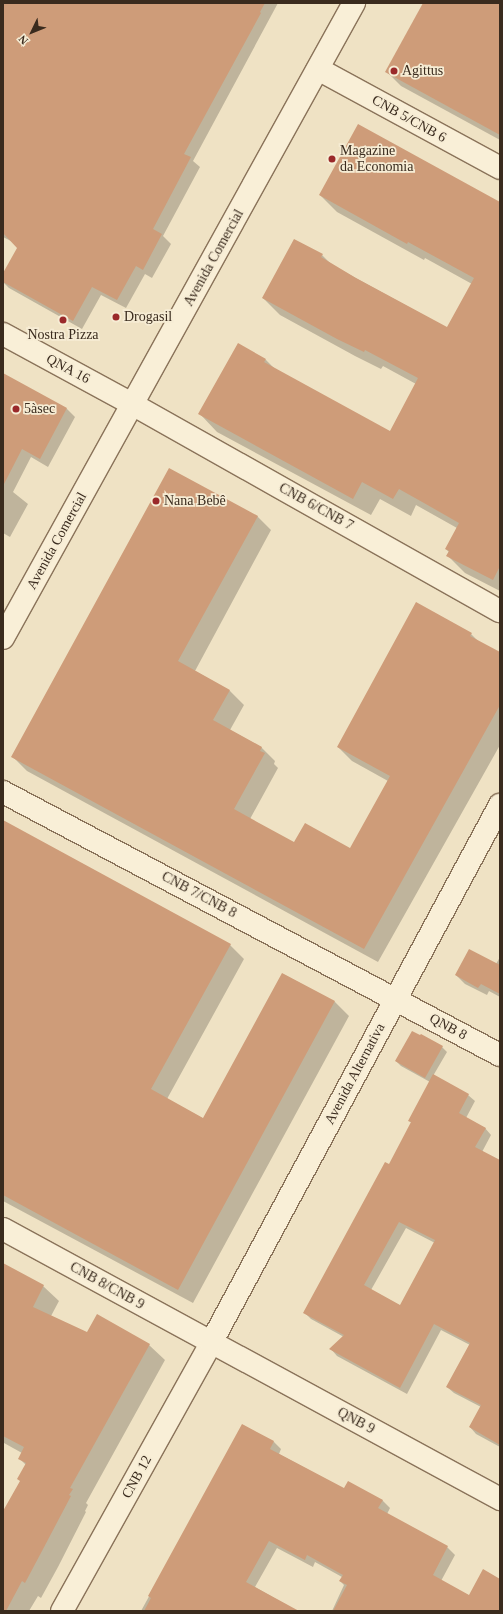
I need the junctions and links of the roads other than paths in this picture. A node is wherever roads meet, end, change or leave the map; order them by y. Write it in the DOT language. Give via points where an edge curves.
graph roads {
  1 [pos="354,3"];
  2 [pos="318,69"];
  3 [pos="500,168"];
  4 [pos="3,334"];
  5 [pos="132,404"];
  6 [pos="500,611"];
  7 [pos="3,638"];
  8 [pos="3,792"];
  9 [pos="500,805"];
  10 [pos="396,998"];
  11 [pos="500,1055"];
  12 [pos="3,1229"];
  13 [pos="211,1343"];
  14 [pos="500,1499"];
  15 [pos="62,1611"];
  1 -- 2 [label="street, Avenida Comercial"];
  2 -- 3 [label="street, CNB 5/CNB 6"];
  2 -- 5 [label="street, Avenida Comercial"];
  4 -- 5 [label="street, QNA 16"];
  5 -- 6 [label="street, CNB 6/CNB 7"];
  5 -- 7 [label="street, Avenida Comercial"];
  8 -- 10 [label="street, CNB 7/CNB 8"];
  9 -- 10 [label="street, Avenida Alternativa"];
  10 -- 11 [label="street, QNB 8"];
  10 -- 13 [label="street, Avenida Alternativa"];
  12 -- 13 [label="street, CNB 8/CNB 9"];
  13 -- 14 [label="street, QNB 9"];
  13 -- 15 [label="street, CNB 12"];
}
